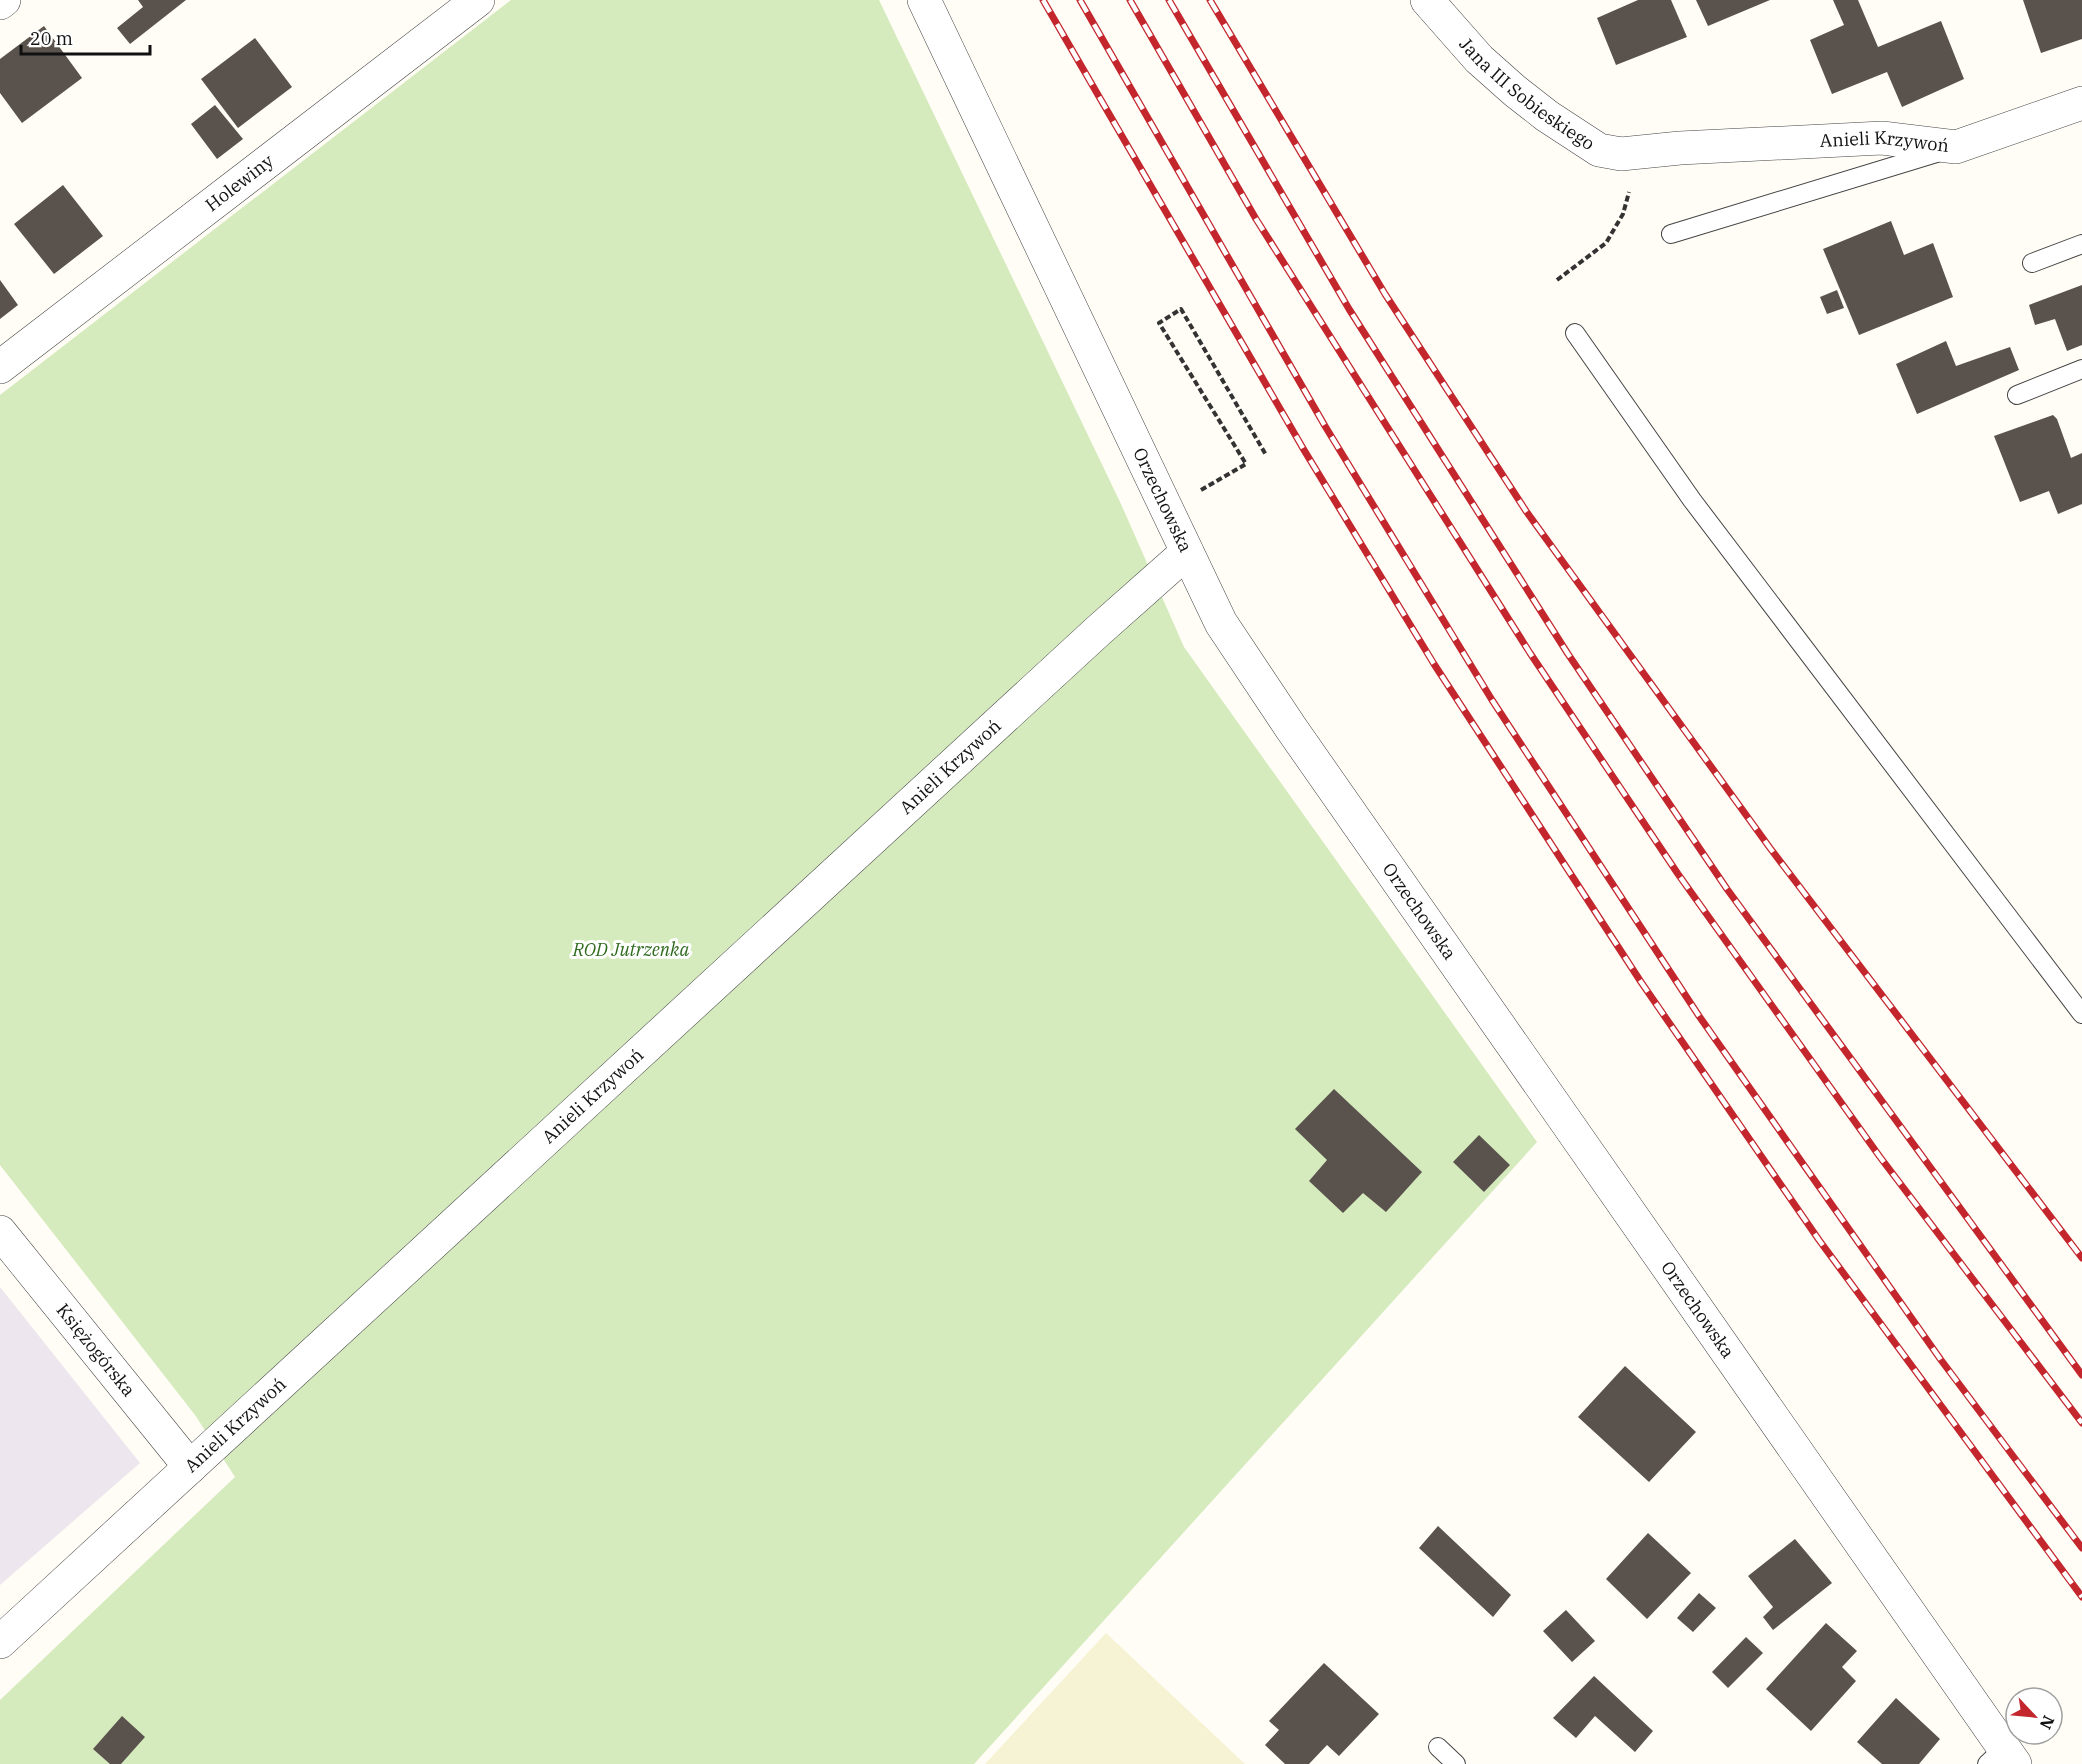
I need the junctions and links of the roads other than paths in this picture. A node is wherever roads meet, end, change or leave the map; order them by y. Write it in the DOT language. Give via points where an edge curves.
graph roads {
  1 [pos="4,0"];
  2 [pos="478,0"];
  3 [pos="924,0"];
  4 [pos="1427,0"];
  5 [pos="0,3"];
  6 [pos="2082,103"];
  7 [pos="1956,147"];
  8 [pos="1680,148"];
  9 [pos="1671,234"];
  10 [pos="2082,244"];
  11 [pos="2032,263"];
  12 [pos="1575,333"];
  13 [pos="0,367"];
  14 [pos="2082,369"];
  15 [pos="2017,395"];
  16 [pos="1187,552"];
  17 [pos="2082,1014"];
  18 [pos="0,1232"];
  19 [pos="190,1467"];
  20 [pos="0,1642"];
  21 [pos="1438,1747"];
  22 [pos="2002,1758"];
  23 [pos="1456,1764"];
  1 -- 5 [label="street"];
  2 -- 13 [label="street, Holewiny"];
  3 -- 16 [label="street, Orzechowska"];
  4 -- 8 [label="street, Jana III Sobieskiego" via="1479,59 1547,116 1599,150 1621,154"];
  6 -- 7 [label="street, Anieli Krzywoń"];
  7 -- 8 [label="street, Anieli Krzywoń" via="1882,138"];
  7 -- 9 [label="lane"];
  10 -- 11 [label="lane"];
  12 -- 17 [label="lane" via="1692,500"];
  14 -- 15 [label="lane"];
  16 -- 19 [label="street, Anieli Krzywoń"];
  16 -- 22 [label="street, Orzechowska" via="1221,623 1291,729"];
  18 -- 19 [label="street, Księżogórska"];
  19 -- 20 [label="street, Anieli Krzywoń"];
  21 -- 23 [label="lane"];
}
